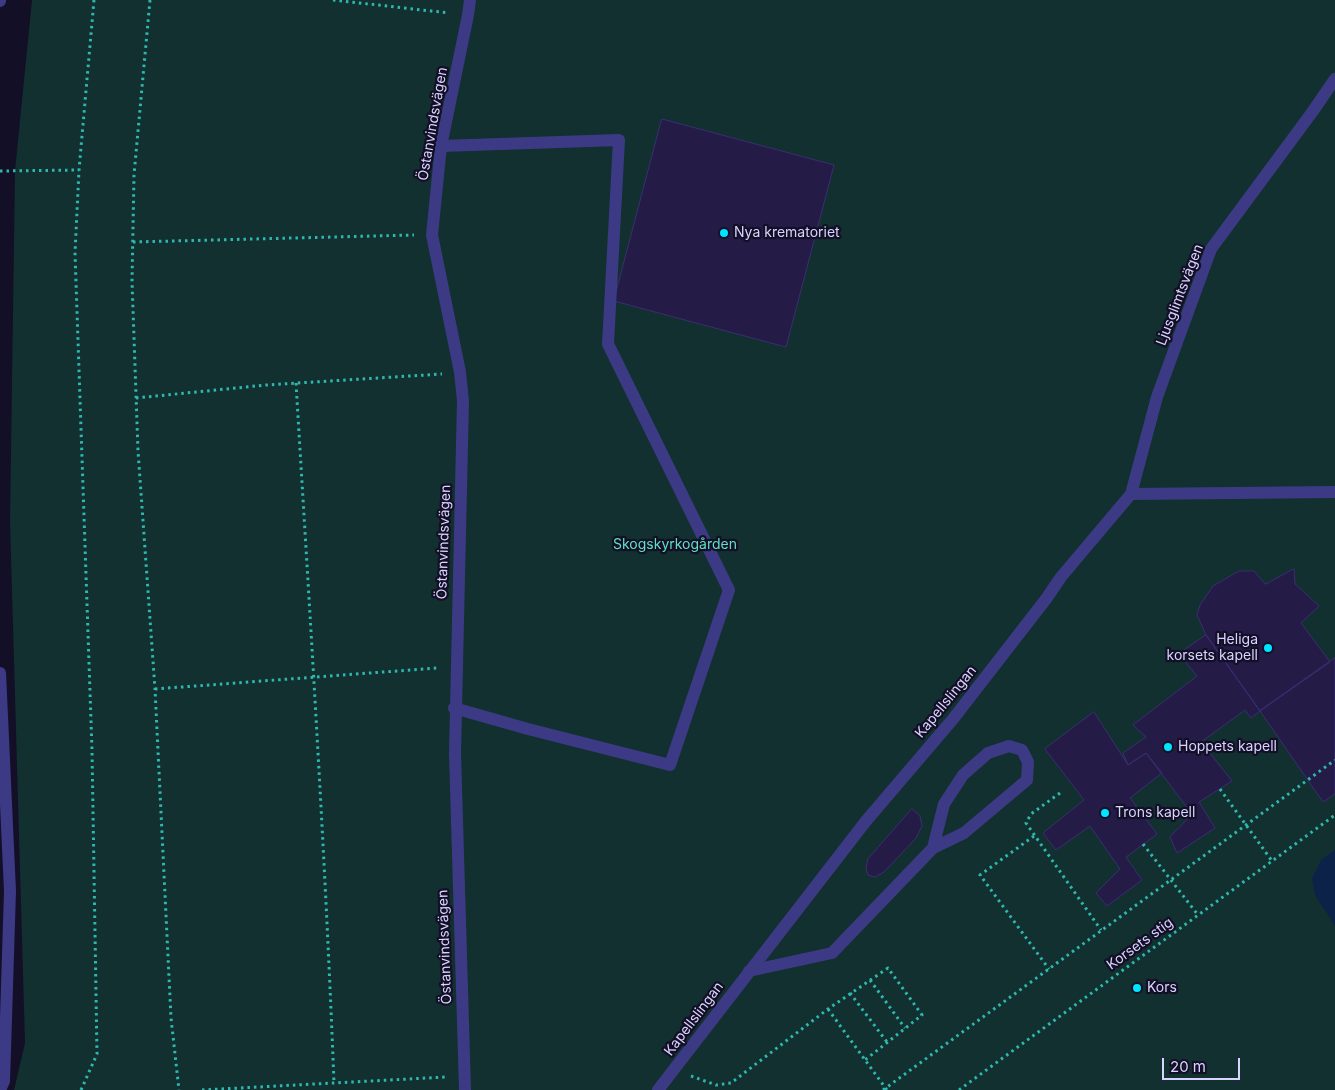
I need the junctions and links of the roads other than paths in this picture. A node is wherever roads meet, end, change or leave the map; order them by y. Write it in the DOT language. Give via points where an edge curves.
graph roads {
  1 [pos="470,0"];
  2 [pos="1335,79"];
  3 [pos="441,146"];
  4 [pos="1335,492"];
  5 [pos="1131,494"];
  6 [pos="0,673"];
  7 [pos="454,708"];
  8 [pos="2,731"];
  9 [pos="933,848"];
  10 [pos="749,971"];
  11 [pos="0,1090"];
  12 [pos="465,1090"];
  13 [pos="658,1090"];
  1 -- 3 [label="street, Östanvindsvägen"];
  2 -- 5 [label="street, Ljusglimtsvägen" via="1211,250 1157,397"];
  3 -- 7 [label="street, Östanvindsvägen" via="432,235 460,372 462,401"];
  3 -- 7 [label="street" via="619,140 608,344 729,590 670,765"];
  4 -- 5 [label="street"];
  5 -- 10 [label="street, Kapellslingan" via="1061,577 953,719 866,821"];
  6 -- 8 [label="street"];
  7 -- 12 [label="street, Östanvindsvägen"];
  8 -- 11 [label="street" via="10,891 4,1081"];
  9 -- 9 [label="street" via="944,804 963,775 988,753 1009,746 1022,750 1028,762 1027,780 964,833"];
  9 -- 10 [label="street" via="832,953"];
  10 -- 13 [label="street, Kapellslingan"];
}
